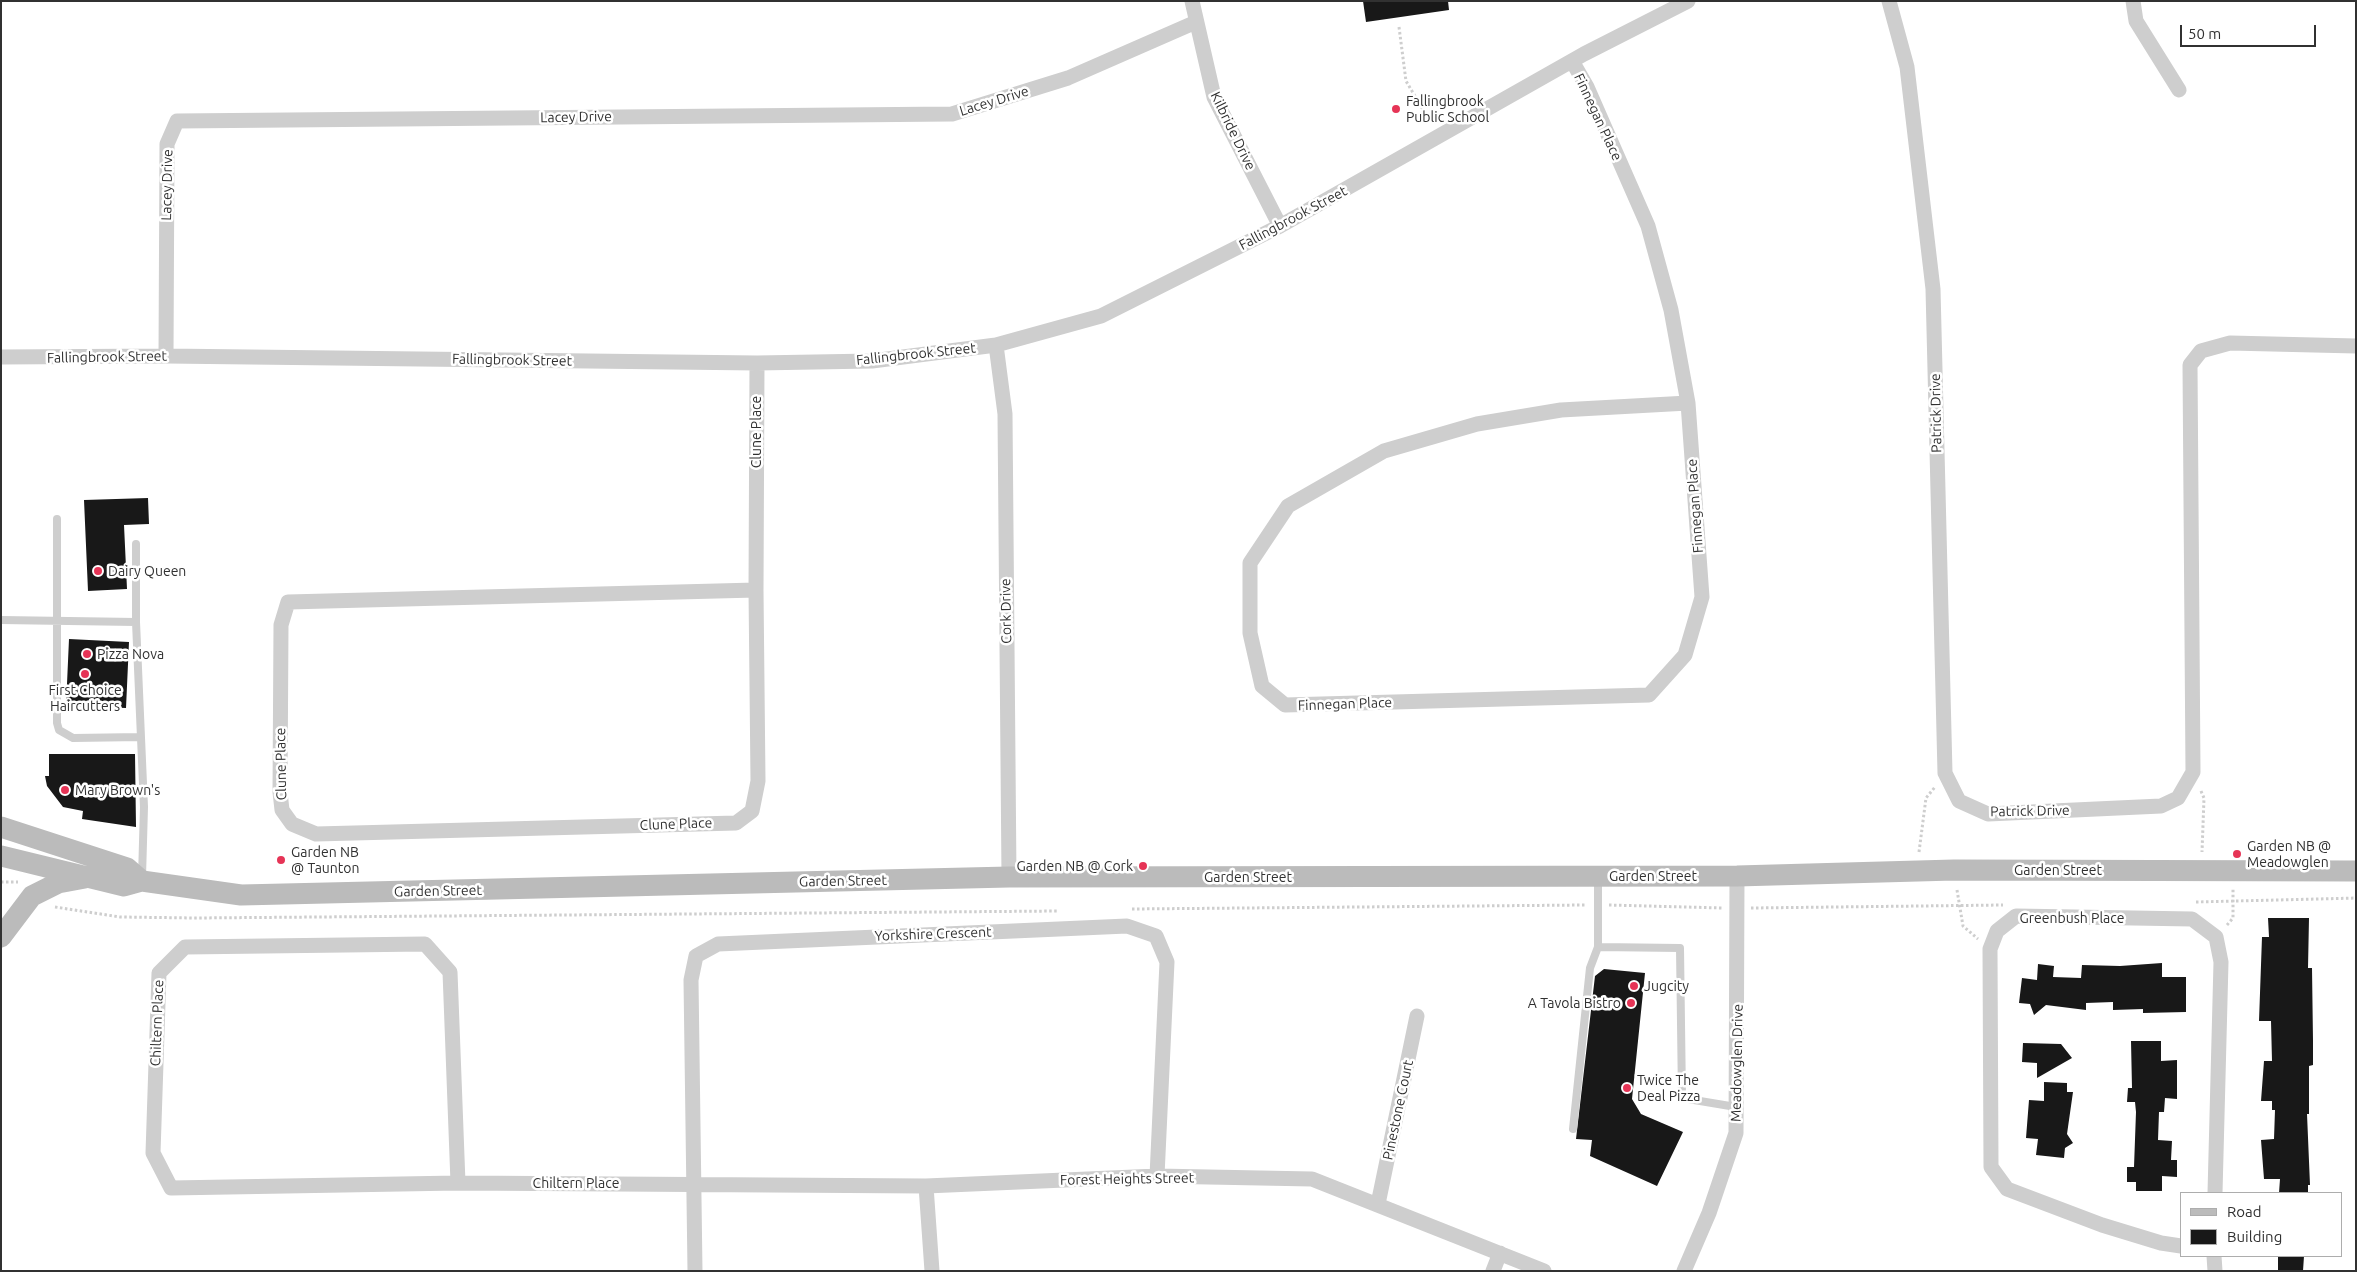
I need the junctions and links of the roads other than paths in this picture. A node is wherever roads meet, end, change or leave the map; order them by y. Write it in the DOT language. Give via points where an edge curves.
graph roads {
  1 [pos="1192,1"];
  2 [pos="1688,1"];
  3 [pos="1889,1"];
  4 [pos="2133,1"];
  5 [pos="1196,22"];
  6 [pos="1572,61"];
  7 [pos="2179,90"];
  8 [pos="1280,226"];
  9 [pos="996,345"];
  10 [pos="2356,346"];
  11 [pos="166,356"];
  12 [pos="1,357"];
  13 [pos="757,363"];
  14 [pos="1688,402"];
  15 [pos="58,519"];
  16 [pos="136,544"];
  17 [pos="756,590"];
  18 [pos="1,620"];
  19 [pos="57,621"];
  20 [pos="136,622"];
  21 [pos="141,737"];
  22 [pos="1,827"];
  23 [pos="1,856"];
  24 [pos="2356,871"];
  25 [pos="1598,876"];
  26 [pos="1737,876"];
  27 [pos="1009,877"];
  28 [pos="90,878"];
  29 [pos="142,881"];
  30 [pos="1,937"];
  31 [pos="1598,947"];
  32 [pos="1417,1016"];
  33 [pos="1736,1107"];
  34 [pos="1573,1129"];
  35 [pos="1157,1176"];
  36 [pos="458,1183"];
  37 [pos="694,1183"];
  38 [pos="926,1186"];
  39 [pos="2215,1192"];
  40 [pos="1378,1204"];
  41 [pos="2180,1246"];
  42 [pos="1500,1253"];
  43 [pos="2214,1257"];
  44 [pos="695,1271"];
  45 [pos="932,1271"];
  46 [pos="1493,1271"];
  47 [pos="1544,1271"];
  48 [pos="1684,1271"];
  49 [pos="2215,1271"];
  1 -- 5 [label="street, Kilbride Drive"];
  2 -- 6 [label="street, Fallingbrook Street"];
  3 -- 10 [label="street, Patrick Drive" via="1907,67 1933,289 1945,773 1959,801 1988,814 2161,806 2178,798 2193,772 2190,365 2201,351 2230,343"];
  4 -- 7 [label="street" via="2136,20"];
  5 -- 8 [label="street, Kilbride Drive" via="1214,98"];
  5 -- 11 [label="street, Lacey Drive" via="1068,78 952,114 178,121 167,144"];
  6 -- 8 [label="street, Fallingbrook Street"];
  6 -- 14 [label="street, Finnegan Place" via="1587,87 1648,226 1671,310"];
  8 -- 9 [label="street, Fallingbrook Street" via="1101,316"];
  9 -- 13 [label="street, Fallingbrook Street" via="872,361"];
  9 -- 27 [label="street, Cork Drive" via="1005,414"];
  11 -- 12 [label="street, Fallingbrook Street"];
  11 -- 13 [label="street, Fallingbrook Street"];
  13 -- 17 [label="street, Clune Place"];
  14 -- 14 [label="street, Finnegan Place" via="1561,410 1476,424 1384,451 1288,506 1250,563 1250,633 1262,686 1284,705 1649,695 1685,655 1702,597"];
  15 -- 19 [label="lane"];
  16 -- 20 [label="lane"];
  17 -- 17 [label="street, Clune Place" via="288,602 281,625 282,810 292,824 316,834 736,823 752,811 758,781"];
  18 -- 19 [label="lane"];
  19 -- 20 [label="lane"];
  19 -- 21 [label="lane" via="59,730 74,738"];
  20 -- 21 [label="lane"];
  21 -- 29 [label="lane" via="144,806"];
  22 -- 29 [label="street, Garden Street" via="127,868"];
  23 -- 28 [label="street, Garden Street"];
  24 -- 26 [label="street, Garden Street" via="1916,870"];
  25 -- 26 [label="street, Garden Street"];
  25 -- 27 [label="street, Garden Street"];
  25 -- 31 [label="lane"];
  26 -- 33 [label="street, Meadowglen Drive"];
  27 -- 29 [label="street, Garden Street" via="240,895"];
  28 -- 29 [label="street, Garden Street" via="124,886"];
  28 -- 30 [label="street" via="58,883 32,896"];
  31 -- 33 [label="lane" via="1680,948 1682,1098"];
  31 -- 34 [label="lane" via="1590,968"];
  32 -- 40 [label="street, Pinestone Court"];
  33 -- 48 [label="street, Meadowglen Drive" via="1736,1133 1709,1213"];
  35 -- 37 [label="street, Yorkshire Crescent" via="1166,962 1156,936 1127,926 718,944 696,956 691,980"];
  35 -- 38 [label="street, Forest Heights Street"];
  35 -- 40 [label="street, Forest Heights Street" via="1312,1179"];
  36 -- 36 [label="street, Chiltern Place" via="450,972 425,944 185,947 159,973 154,1153 171,1188"];
  36 -- 37 [label="street, Chiltern Place"];
  37 -- 38 [label="street, Forest Heights Street"];
  37 -- 44 [label="street, Yorkshire Crescent"];
  38 -- 45 [label="street"];
  39 -- 41 [label="street, Greenbush Place" via="2221,962 2216,937 2192,918 2016,916 1997,931 1990,949 1991,1167 2007,1188 2102,1225"];
  40 -- 42 [label="street, Forest Heights Street"];
  42 -- 46 [label="street"];
  42 -- 47 [label="street, Forest Heights Street"];
  43 -- 49 [label="street"];
}
